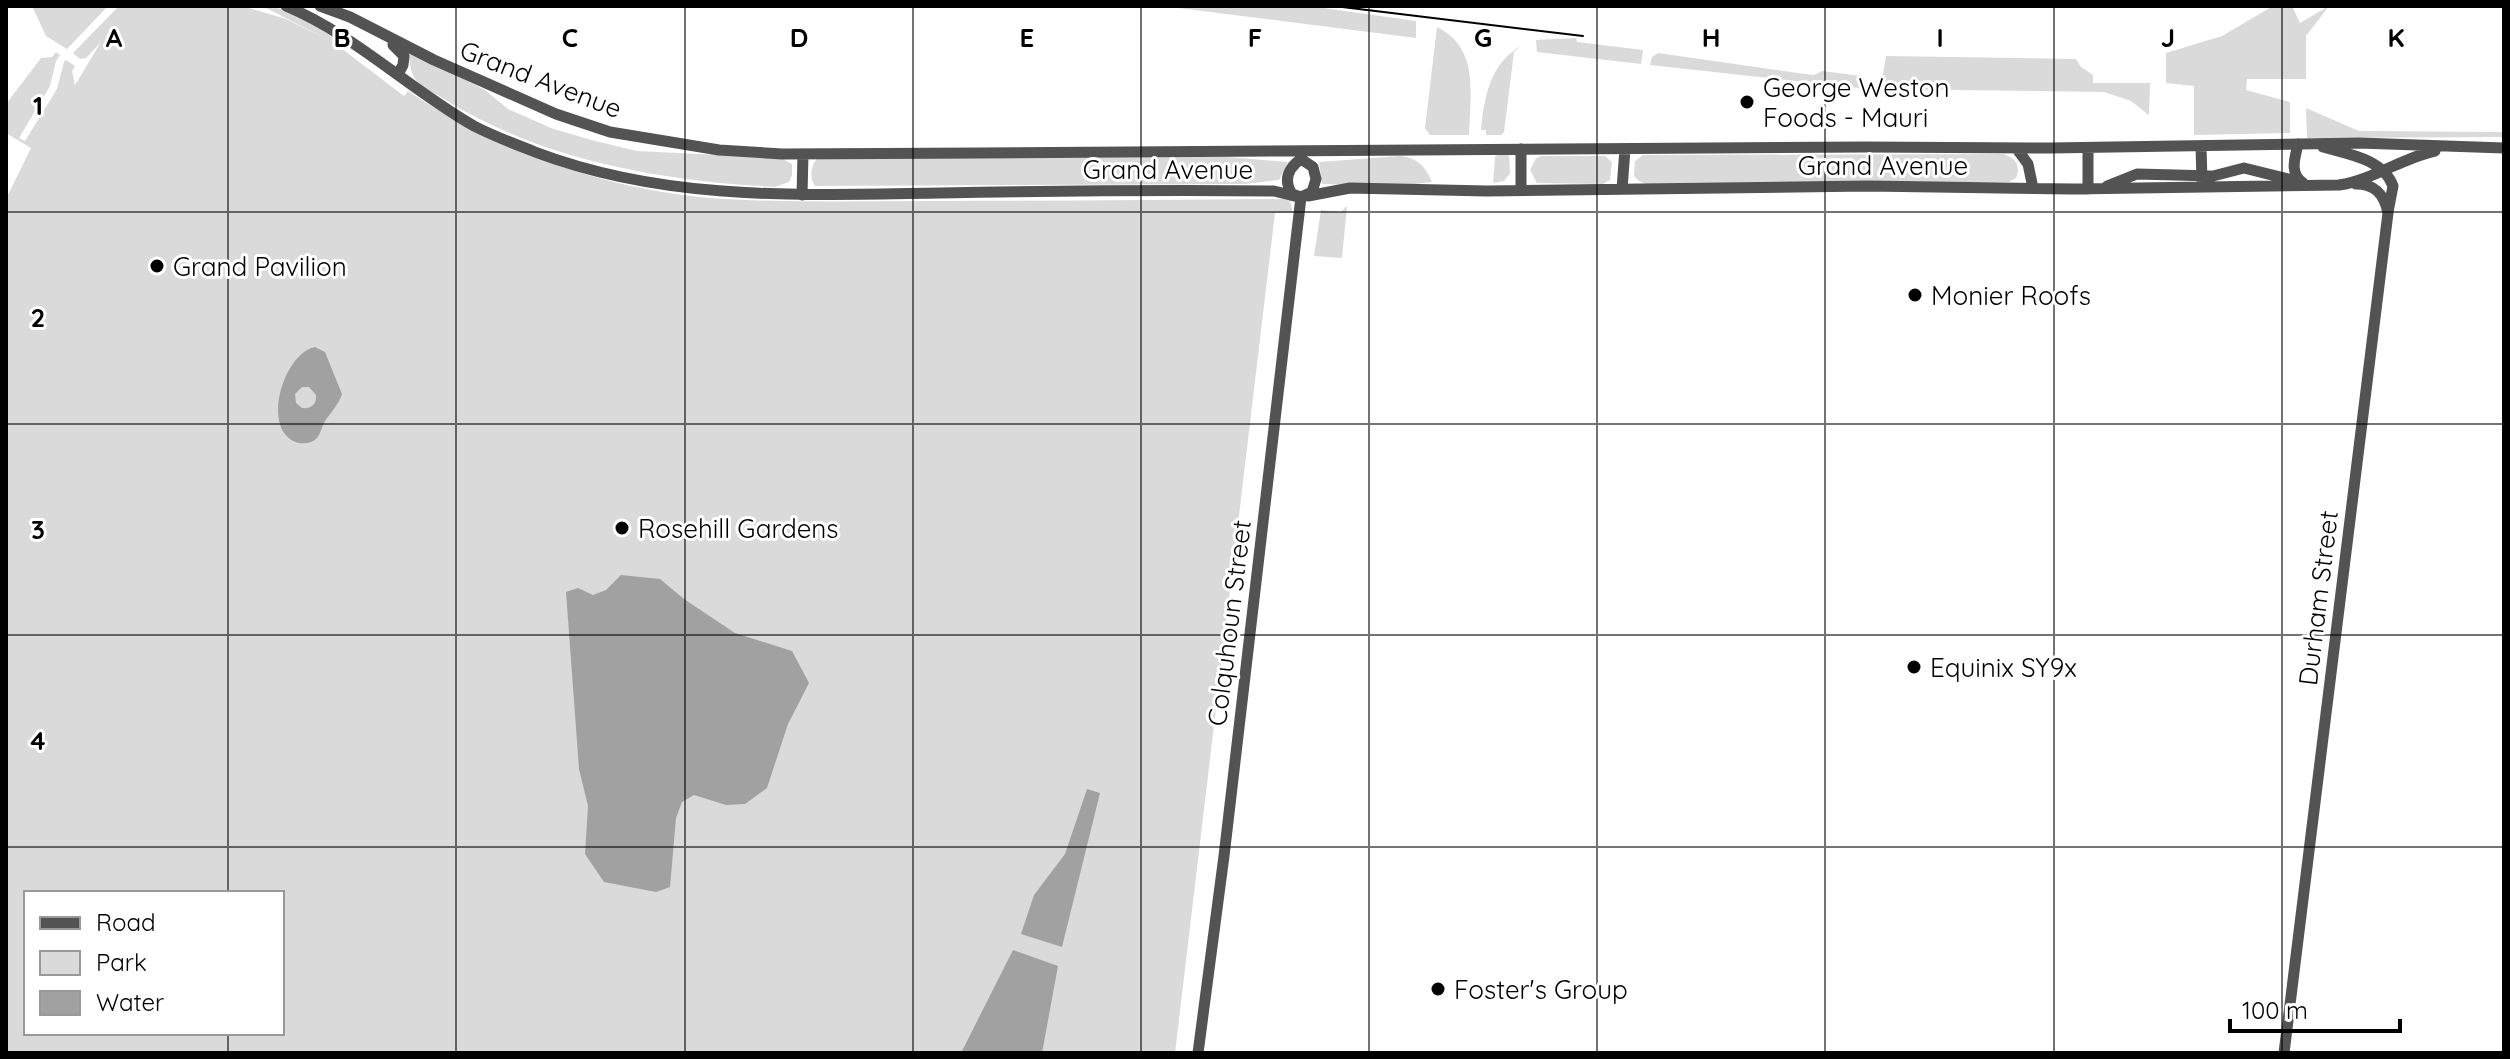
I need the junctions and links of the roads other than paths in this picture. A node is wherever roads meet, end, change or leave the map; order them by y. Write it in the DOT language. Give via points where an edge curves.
graph roads {
  1 [pos="286,6"];
  2 [pos="322,6"];
  3 [pos="307,11"];
  4 [pos="355,20"];
  5 [pos="398,74"];
  6 [pos="2303,144"];
  7 [pos="2201,146"];
  8 [pos="2088,148"];
  9 [pos="2452,148"];
  10 [pos="2504,148"];
  11 [pos="1521,149"];
  12 [pos="1625,149"];
  13 [pos="2017,149"];
  14 [pos="1404,150"];
  15 [pos="1221,152"];
  16 [pos="803,154"];
  17 [pos="2412,157"];
  18 [pos="1301,159"];
  19 [pos="2382,170"];
  20 [pos="2202,182"];
  21 [pos="2307,185"];
  22 [pos="2339,185"];
  23 [pos="2033,188"];
  24 [pos="1622,189"];
  25 [pos="2088,189"];
  26 [pos="1521,190"];
  27 [pos="802,195"];
  28 [pos="1301,196"];
  29 [pos="2393,196"];
  30 [pos="2388,213"];
  31 [pos="1198,1053"];
  32 [pos="2284,1053"];
  1 -- 3 [label="street, Grand Avenue"];
  2 -- 3 [label="street, Grand Avenue"];
  2 -- 4 [label="street, Grand Avenue"];
  3 -- 5 [label="street, Grand Avenue"];
  4 -- 5 [label="street" via="399,49 404,59"];
  4 -- 16 [label="street, Grand Avenue" via="517,98 610,132 719,150"];
  5 -- 27 [label="street, Grand Avenue" via="475,126 537,153 660,185"];
  6 -- 7 [label="street, Grand Avenue"];
  6 -- 9 [label="street, Grand Avenue"];
  6 -- 19 [label="street" via="2356,156"];
  6 -- 21 [label="street" via="2294,170"];
  7 -- 8 [label="street, Grand Avenue"];
  7 -- 20 [label="street"];
  8 -- 13 [label="street, Grand Avenue"];
  8 -- 25 [label="street"];
  9 -- 10 [label="street, Grand Avenue"];
  9 -- 17 [label="street, Grand Avenue"];
  11 -- 12 [label="street, Grand Avenue"];
  11 -- 14 [label="street, Grand Avenue"];
  11 -- 26 [label="street"];
  12 -- 13 [label="street, Grand Avenue"];
  12 -- 24 [label="street"];
  13 -- 23 [label="street" via="2028,164"];
  14 -- 15 [label="street, Grand Avenue"];
  14 -- 18 [label="street, Grand Avenue"];
  15 -- 16 [label="street, Grand Avenue"];
  15 -- 18 [label="street, Grand Avenue"];
  16 -- 27 [label="street"];
  17 -- 19 [label="street, Grand Avenue"];
  17 -- 29 [label="street, Durham Street" via="2401,170"];
  18 -- 28 [label="street" via="1287,179 1289,190"];
  18 -- 28 [label="street" via="1315,172 1315,187"];
  19 -- 22 [label="street, Grand Avenue"];
  19 -- 29 [label="street" via="2392,182"];
  20 -- 21 [label="street, Grand Avenue"];
  20 -- 21 [label="street" via="2244,168"];
  20 -- 25 [label="street, Grand Avenue"];
  21 -- 22 [label="street, Grand Avenue"];
  22 -- 30 [label="street" via="2372,186"];
  23 -- 24 [label="street, Grand Avenue"];
  23 -- 25 [label="street, Grand Avenue"];
  24 -- 26 [label="street, Grand Avenue"];
  26 -- 28 [label="street, Grand Avenue" via="1350,188"];
  27 -- 28 [label="street, Grand Avenue" via="1147,190"];
  28 -- 31 [label="street, Colquhoun Street"];
  29 -- 30 [label="street, Durham Street"];
  30 -- 32 [label="street, Durham Street"];
}
